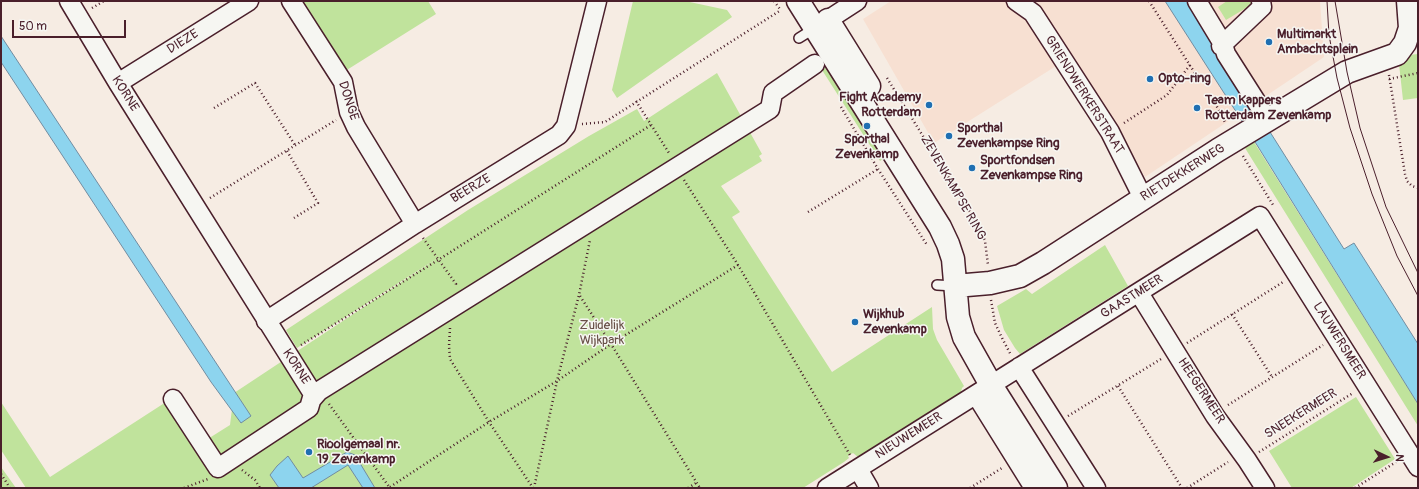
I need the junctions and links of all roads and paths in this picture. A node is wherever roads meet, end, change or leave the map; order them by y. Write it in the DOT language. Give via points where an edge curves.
graph roads {
  1 [pos="69,1"];
  2 [pos="249,1"];
  3 [pos="291,1"];
  4 [pos="597,1"];
  5 [pos="774,1"];
  6 [pos="816,1"];
  7 [pos="1016,1"];
  8 [pos="1149,1"];
  9 [pos="1197,1"];
  10 [pos="1261,1"];
  11 [pos="1408,1"];
  12 [pos="788,9"];
  13 [pos="830,16"];
  14 [pos="1412,42"];
  15 [pos="1223,48"];
  16 [pos="815,64"];
  17 [pos="1190,65"];
  18 [pos="1388,69"];
  19 [pos="1418,73"];
  20 [pos="884,74"];
  21 [pos="1198,78"];
  22 [pos="118,83"];
  23 [pos="636,101"];
  24 [pos="839,103"];
  25 [pos="1215,103"];
  26 [pos="214,108"];
  27 [pos="349,112"];
  28 [pos="1268,120"];
  29 [pos="651,125"];
  30 [pos="566,126"];
  31 [pos="1110,132"];
  32 [pos="1238,138"];
  33 [pos="295,146"];
  34 [pos="287,151"];
  35 [pos="676,167"];
  36 [pos="878,168"];
  37 [pos="1418,188"];
  38 [pos="1143,198"];
  39 [pos="196,207"];
  40 [pos="808,212"];
  41 [pos="1260,216"];
  42 [pos="294,218"];
  43 [pos="594,218"];
  44 [pos="419,230"];
  45 [pos="929,249"];
  46 [pos="438,260"];
  47 [pos="738,265"];
  48 [pos="963,285"];
  49 [pos="1138,293"];
  50 [pos="579,295"];
  51 [pos="452,308"];
  52 [pos="1232,314"];
  53 [pos="266,321"];
  54 [pos="1335,337"];
  55 [pos="611,344"];
  56 [pos="300,346"];
  57 [pos="1272,377"];
  58 [pos="556,381"];
  59 [pos="997,381"];
  60 [pos="1366,385"];
  61 [pos="1118,386"];
  62 [pos="315,395"];
  63 [pos="174,399"];
  64 [pos="1214,414"];
  65 [pos="489,422"];
  66 [pos="1245,456"];
  67 [pos="1016,459"];
  68 [pos="1414,460"];
  69 [pos="858,469"];
  70 [pos="1,474"];
  71 [pos="254,480"];
  72 [pos="696,483"];
  73 [pos="10,488"];
  74 [pos="260,488"];
  75 [pos="390,488"];
  76 [pos="533,488"];
  77 [pos="688,488"];
  78 [pos="700,488"];
  79 [pos="827,488"];
  80 [pos="870,488"];
  81 [pos="970,488"];
  82 [pos="1034,488"];
  83 [pos="1056,488"];
  84 [pos="1073,488"];
  85 [pos="1096,488"];
  86 [pos="1182,488"];
  87 [pos="1187,488"];
  88 [pos="1265,488"];
  89 [pos="1355,488"];
  1 -- 22 [label="street, KORNE"];
  2 -- 22 [label="street, DIEZE"];
  3 -- 27 [label="street, DONGE" via="343,82"];
  4 -- 30 [label="street"];
  5 -- 12 [label="path"];
  6 -- 13 [label="main road, ZEVENKAMPSE RING"];
  7 -- 31 [label="street, GRIENDWERKERSTRAAT" via="1033,13"];
  8 -- 17 [label="path"];
  9 -- 15 [label="street"];
  10 -- 15 [label="street" via="1262,7"];
  11 -- 14 [label="main road"];
  12 -- 13 [label="main road, ZEVENKAMPSE RING"];
  12 -- 23 [label="path"];
  13 -- 48 [label="main road, ZEVENKAMPSE RING" via="963,240 968,260"];
  14 -- 18 [label="main road, RIETDEKKERWEG" via="1397,54"];
  15 -- 28 [label="street"];
  16 -- 35 [label="street" via="773,93 770,109"];
  17 -- 21 [label="path"];
  17 -- 31 [label="path" via="1167,95"];
  18 -- 19 [label="path"];
  18 -- 28 [label="main road, RIETDEKKERWEG" via="1346,72"];
  18 -- 37 [label="path" via="1405,174 1412,186"];
  20 -- 48 [label="path, ZEVENKAMPSE RING" via="978,225 985,241"];
  22 -- 39 [label="street, KORNE"];
  23 -- 29 [label="path"];
  23 -- 30 [label="path" via="605,122"];
  24 -- 36 [label="path"];
  25 -- 32 [label="path"];
  26 -- 33 [label="path" via="255,83"];
  27 -- 33 [label="path"];
  27 -- 44 [label="street, DONGE"];
  28 -- 32 [label="main road, RIETDEKKERWEG"];
  29 -- 35 [label="path"];
  29 -- 46 [label="path"];
  30 -- 44 [label="street, BEERZE" via="560,135"];
  31 -- 38 [label="street, GRIENDWERKERSTRAAT"];
  32 -- 38 [label="main road, RIETDEKKERWEG"];
  33 -- 34 [label="path"];
  34 -- 39 [label="path"];
  34 -- 42 [label="path" via="318,203"];
  35 -- 43 [label="street"];
  35 -- 47 [label="path"];
  36 -- 40 [label="path"];
  36 -- 45 [label="path"];
  38 -- 48 [label="main road, RIETDEKKERWEG" via="1020,276"];
  39 -- 53 [label="street, KORNE"];
  41 -- 49 [label="street, GAASTMEER"];
  41 -- 54 [label="street, LAUWERSMEER"];
  43 -- 50 [label="path"];
  43 -- 51 [label="street"];
  44 -- 46 [label="path"];
  44 -- 53 [label="street, BEERZE"];
  46 -- 51 [label="path" via="456,284 452,293"];
  46 -- 56 [label="path"];
  47 -- 55 [label="path"];
  47 -- 69 [label="path"];
  48 -- 59 [label="main road, ZEVENKAMPSE RING" via="971,306 974,325"];
  48 -- 59 [label="path, ZEVENKAMPSE RING" via="991,304 995,323 1003,340"];
  49 -- 59 [label="street, GAASTMEER"];
  49 -- 64 [label="street, HEEGERMEER"];
  50 -- 55 [label="path"];
  50 -- 58 [label="path"];
  51 -- 62 [label="street"];
  51 -- 65 [label="path" via="450,359"];
  52 -- 57 [label="path"];
  53 -- 62 [label="street, KORNE"];
  54 -- 57 [label="path"];
  54 -- 60 [label="street, LAUWERSMEER"];
  55 -- 58 [label="path"];
  55 -- 72 [label="path"];
  57 -- 64 [label="path"];
  58 -- 65 [label="path"];
  58 -- 76 [label="path"];
  59 -- 67 [label="street, ZEVENKAMPSE RING"];
  59 -- 69 [label="street, NIEUWEMEER"];
  59 -- 83 [label="main road, ZEVENKAMPSE RING"];
  59 -- 84 [label="main road, ZEVENKAMPSE RING"];
  59 -- 85 [label="street, ZEVENKAMPSE RING"];
  60 -- 66 [label="path, SNEEKERMEER"];
  60 -- 68 [label="street, LAUWERSMEER"];
  61 -- 86 [label="path"];
  62 -- 63 [label="street, KORNE" via="309,408 218,468"];
  62 -- 75 [label="path"];
  64 -- 66 [label="street, HEEGERMEER"];
  65 -- 75 [label="path"];
  65 -- 76 [label="path"];
  66 -- 87 [label="path, SNEEKERMEER"];
  66 -- 88 [label="street, HEEGERMEER"];
  67 -- 81 [label="path"];
  67 -- 82 [label="street, ZEVENKAMPSE RING"];
  68 -- 89 [label="path"];
  69 -- 79 [label="street, NIEUWEMEER"];
  69 -- 80 [label="street"];
  70 -- 73 [label="path"];
  71 -- 74 [label="path"];
  72 -- 77 [label="path"];
  72 -- 78 [label="path"];
}
